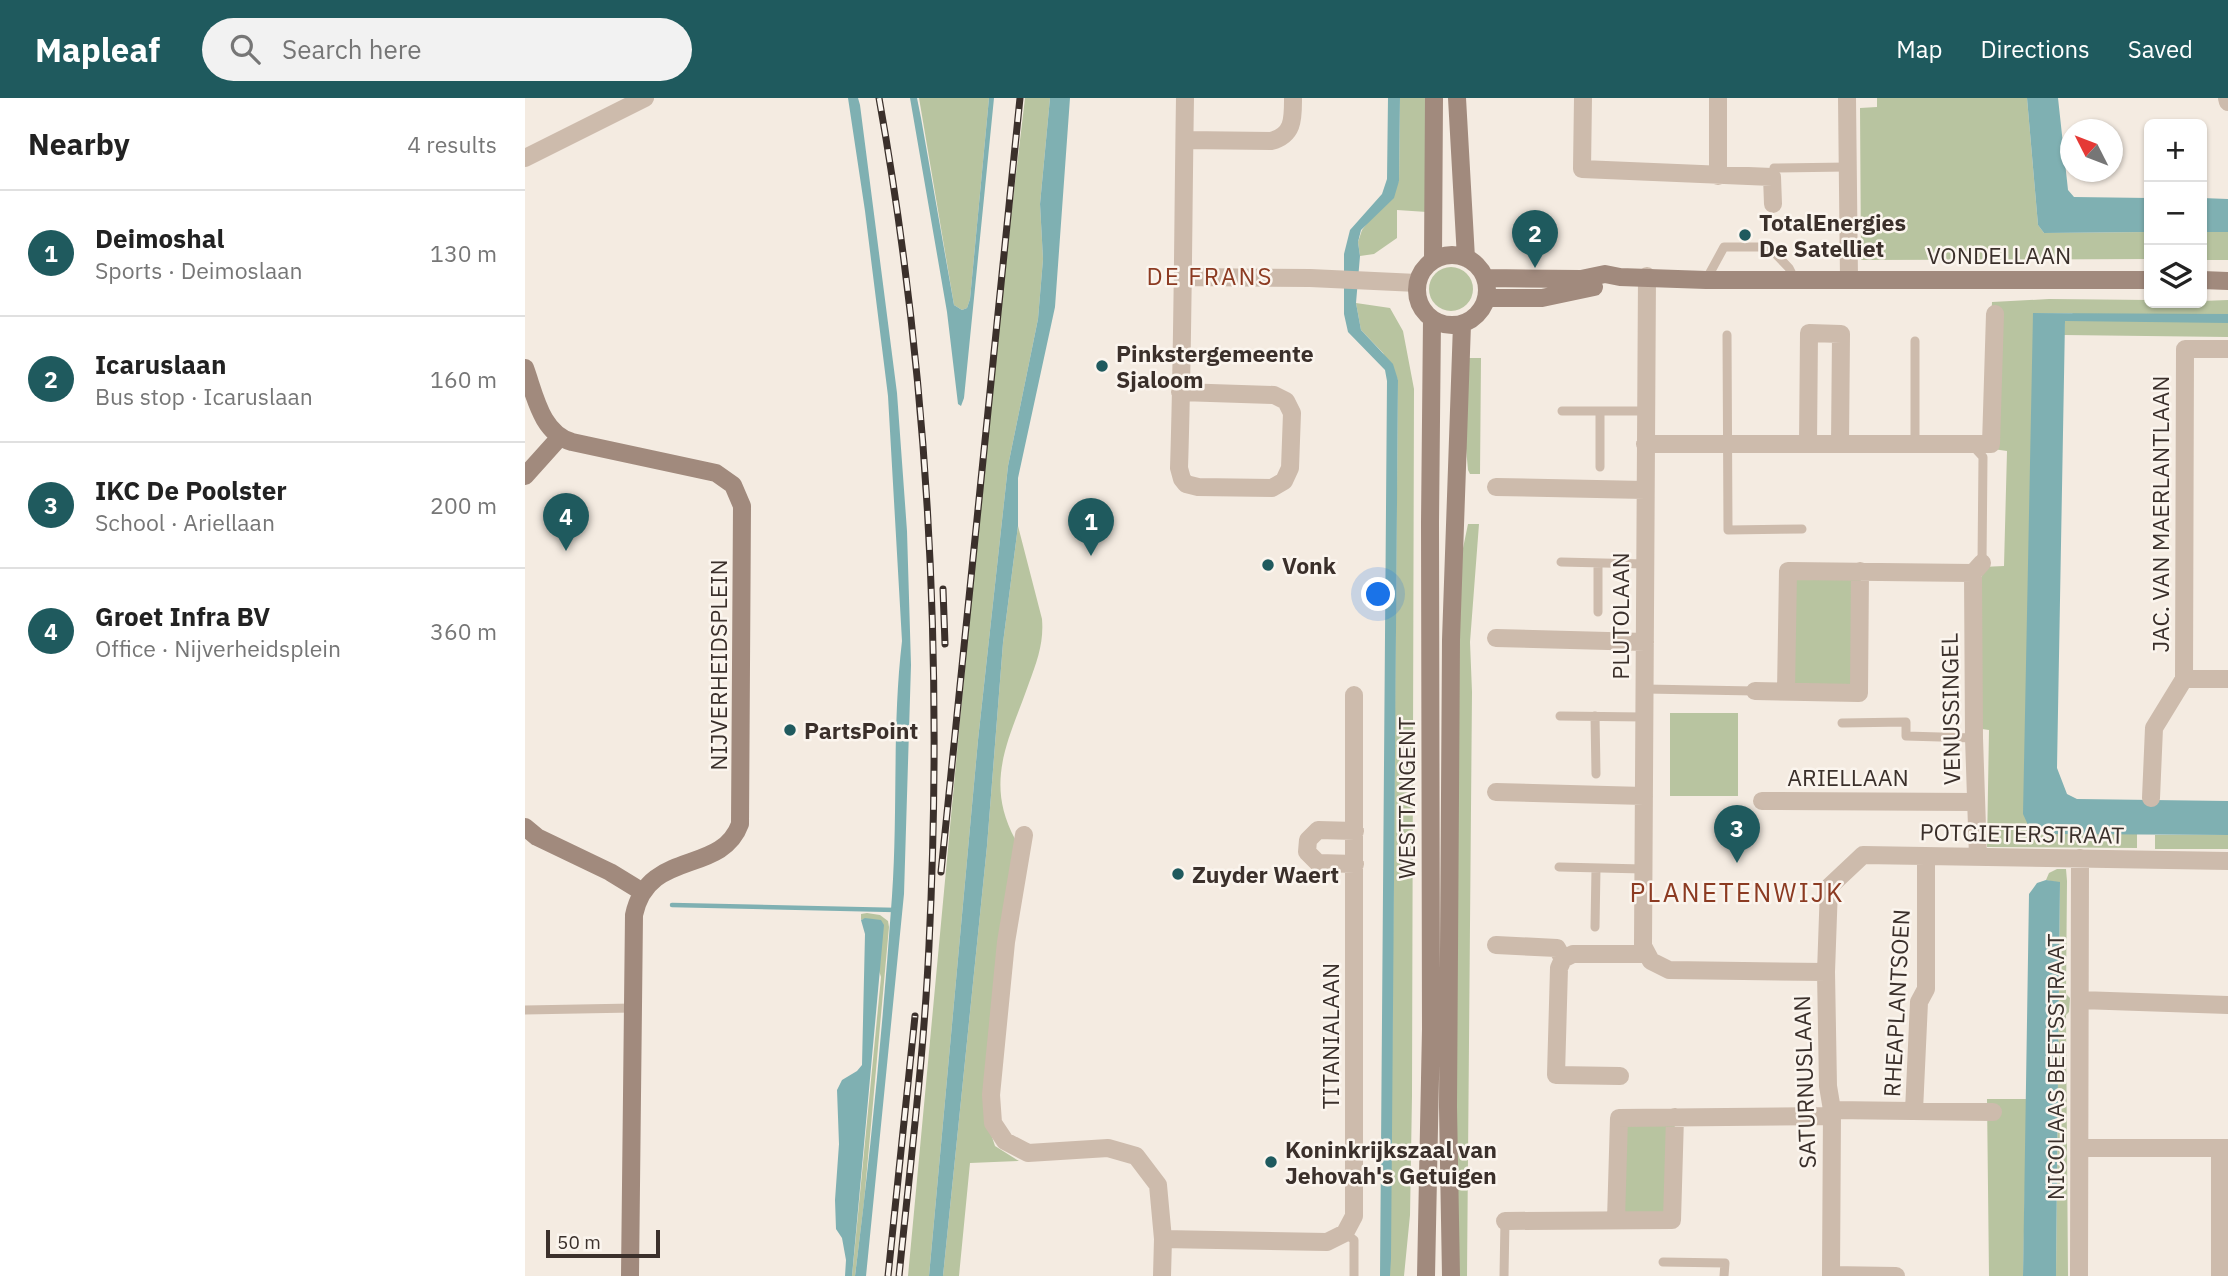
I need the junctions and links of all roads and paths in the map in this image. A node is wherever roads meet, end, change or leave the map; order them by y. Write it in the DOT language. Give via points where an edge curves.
graph roads {
  1 [pos="645,98"];
  2 [pos="1185,98"];
  3 [pos="1293,98"];
  4 [pos="1434,98"];
  5 [pos="1457,98"];
  6 [pos="1583,98"];
  7 [pos="1718,98"];
  8 [pos="1847,98"];
  9 [pos="1185,140"];
  10 [pos="525,158"];
  11 [pos="1847,167"];
  12 [pos="1774,168"];
  13 [pos="1718,176"];
  14 [pos="1773,204"];
  15 [pos="1466,258"];
  16 [pos="1433,260"];
  17 [pos="1647,276"];
  18 [pos="1183,277"];
  19 [pos="1620,277"];
  20 [pos="1485,278"];
  21 [pos="1849,279"];
  22 [pos="1706,280"];
  23 [pos="1795,280"];
  24 [pos="2144,280"];
  25 [pos="2207,280"];
  26 [pos="2228,281"];
  27 [pos="1417,283"];
  28 [pos="1486,298"];
  29 [pos="1994,314"];
  30 [pos="1432,319"];
  31 [pos="1462,324"];
  32 [pos="1727,335"];
  33 [pos="1915,341"];
  34 [pos="2228,349"];
  35 [pos="525,368"];
  36 [pos="1180,393"];
  37 [pos="1562,411"];
  38 [pos="1600,411"];
  39 [pos="1646,411"];
  40 [pos="560,437"];
  41 [pos="1645,444"];
  42 [pos="1728,444"];
  43 [pos="1808,444"];
  44 [pos="1840,444"];
  45 [pos="1915,444"];
  46 [pos="1972,444"];
  47 [pos="1600,467"];
  48 [pos="525,476"];
  49 [pos="1496,487"];
  50 [pos="1645,490"];
  51 [pos="1802,529"];
  52 [pos="1561,562"];
  53 [pos="1598,563"];
  54 [pos="1645,564"];
  55 [pos="1977,568"];
  56 [pos="1860,571"];
  57 [pos="1598,612"];
  58 [pos="1496,638"];
  59 [pos="1645,642"];
  60 [pos="2184,679"];
  61 [pos="2228,679"];
  62 [pos="1645,689"];
  63 [pos="1755,691"];
  64 [pos="1786,691"];
  65 [pos="1354,695"];
  66 [pos="1560,716"];
  67 [pos="1595,716"];
  68 [pos="1644,716"];
  69 [pos="1842,723"];
  70 [pos="1974,738"];
  71 [pos="1596,774"];
  72 [pos="1496,792"];
  73 [pos="1644,796"];
  74 [pos="2151,798"];
  75 [pos="1762,801"];
  76 [pos="1976,803"];
  77 [pos="525,827"];
  78 [pos="1355,831"];
  79 [pos="1024,835"];
  80 [pos="1926,856"];
  81 [pos="1978,857"];
  82 [pos="2080,858"];
  83 [pos="2228,861"];
  84 [pos="1355,864"];
  85 [pos="1559,867"];
  86 [pos="1596,868"];
  87 [pos="1643,869"];
  88 [pos="1829,887"];
  89 [pos="641,891"];
  90 [pos="1595,927"];
  91 [pos="1496,945"];
  92 [pos="1646,954"];
  93 [pos="1563,959"];
  94 [pos="1826,972"];
  95 [pos="2080,1000"];
  96 [pos="2228,1005"];
  97 [pos="633,1009"];
  98 [pos="525,1010"];
  99 [pos="1620,1076"];
  100 [pos="1914,1111"];
  101 [pos="1993,1112"];
  102 [pos="1832,1113"];
  103 [pos="1675,1117"];
  104 [pos="2080,1148"];
  105 [pos="2224,1148"];
  106 [pos="1616,1220"];
  107 [pos="1505,1221"];
  108 [pos="1345,1233"];
  109 [pos="1163,1239"];
  110 [pos="2224,1244"];
  111 [pos="1663,1262"];
  112 [pos="1831,1275"];
  113 [pos="630,1276"];
  114 [pos="1162,1276"];
  115 [pos="1354,1276"];
  116 [pos="1426,1276"];
  117 [pos="1451,1276"];
  118 [pos="1504,1276"];
  119 [pos="1724,1276"];
  120 [pos="1896,1276"];
  121 [pos="2078,1276"];
  122 [pos="2220,1276"];
  1 -- 10 [label="street"];
  2 -- 9 [label="street"];
  3 -- 9 [label="street" via="1293,121 1278,139"];
  4 -- 16 [label="main road"];
  5 -- 15 [label="main road"];
  6 -- 13 [label="street" via="1582,169"];
  7 -- 13 [label="street"];
  8 -- 11 [label="street"];
  9 -- 18 [label="street"];
  11 -- 12 [label="lane"];
  11 -- 21 [label="street"];
  13 -- 14 [label="street" via="1773,177"];
  15 -- 16 [label="main road" via="1445,255"];
  15 -- 20 [label="main road"];
  16 -- 27 [label="main road"];
  17 -- 19 [label="main road, VONDELLAAN"];
  17 -- 22 [label="main road, VONDELLAAN"];
  17 -- 39 [label="street, PLUTOLAAN"];
  18 -- 27 [label="street"];
  18 -- 36 [label="street"];
  19 -- 20 [label="main road, VONDELLAAN"];
  19 -- 28 [label="main road" via="1606,285 1542,298"];
  20 -- 28 [label="main road"];
  21 -- 23 [label="main road, VONDELLAAN"];
  21 -- 24 [label="main road, VONDELLAAN"];
  22 -- 23 [label="main road, VONDELLAAN"];
  22 -- 23 [label="lane" via="1724,247 1769,247"];
  25 -- 26 [label="main road"];
  27 -- 30 [label="main road" via="1419,303"];
  28 -- 31 [label="main road" via="1477,314"];
  29 -- 46 [label="street" via="1991,444"];
  30 -- 31 [label="main road" via="1446,325"];
  30 -- 116 [label="main road, WESTTANGENT"];
  31 -- 117 [label="main road, WESTTANGENT" via="1451,640"];
  32 -- 42 [label="lane"];
  33 -- 45 [label="lane"];
  34 -- 60 [label="street, JAC. VAN MAERLANTLAAN" via="2185,349"];
  35 -- 40 [label="main road" via="545,421"];
  36 -- 36 [label="street" via="1173,461 1182,480 1191,487 1272,488 1285,481 1290,468 1292,413 1286,401 1274,395"];
  37 -- 38 [label="lane"];
  38 -- 39 [label="lane"];
  38 -- 47 [label="lane"];
  39 -- 41 [label="street, PLUTOLAAN"];
  40 -- 48 [label="main road"];
  40 -- 89 [label="main road, NIJVERHEIDSPLEIN" via="716,473 733,485 742,506 740,824 727,844 657,875"];
  41 -- 42 [label="street"];
  41 -- 50 [label="street, PLUTOLAAN"];
  42 -- 43 [label="street"];
  42 -- 51 [label="lane" via="1728,530"];
  43 -- 44 [label="street"];
  43 -- 44 [label="street" via="1809,333 1841,334"];
  44 -- 45 [label="street"];
  45 -- 46 [label="street"];
  46 -- 55 [label="lane" via="1983,457"];
  49 -- 50 [label="street"];
  50 -- 54 [label="street, PLUTOLAAN"];
  52 -- 53 [label="lane"];
  53 -- 54 [label="lane"];
  53 -- 57 [label="lane"];
  54 -- 59 [label="street, PLUTOLAAN"];
  55 -- 56 [label="street"];
  55 -- 70 [label="street, VENUSSINGEL"];
  56 -- 64 [label="street" via="1788,570"];
  56 -- 64 [label="street" via="1859,693"];
  58 -- 59 [label="street"];
  59 -- 62 [label="street, PLUTOLAAN"];
  60 -- 61 [label="street, JAC. VAN MAERLANTLAAN"];
  60 -- 74 [label="street, JAC. VAN MAERLANTLAAN" via="2154,727"];
  62 -- 63 [label="lane"];
  62 -- 68 [label="street, PLUTOLAAN"];
  63 -- 64 [label="street"];
  65 -- 78 [label="street, TITANIALAAN"];
  66 -- 67 [label="lane"];
  67 -- 68 [label="lane"];
  67 -- 71 [label="lane"];
  68 -- 73 [label="street, PLUTOLAAN"];
  69 -- 70 [label="lane" via="1906,722 1906,736"];
  70 -- 76 [label="street, VENUSSINGEL"];
  72 -- 73 [label="street"];
  73 -- 87 [label="street, PLUTOLAAN"];
  75 -- 76 [label="street, ARIELLAAN"];
  76 -- 81 [label="street, VENUSSINGEL"];
  77 -- 89 [label="main road"];
  78 -- 84 [label="street, TITANIALAAN"];
  78 -- 84 [label="street" via="1318,830 1308,840 1307,852 1318,863"];
  79 -- 109 [label="street" via="1006,942 991,1096 993,1123 1005,1141 1028,1153 1108,1148 1136,1156 1158,1185"];
  80 -- 81 [label="street, POTGIETERSTRAAT"];
  80 -- 88 [label="street, POTGIETERSTRAAT" via="1863,855"];
  80 -- 100 [label="street, RHEAPLANTSOEN" via="1926,989 1919,1002"];
  81 -- 82 [label="street, POTGIETERSTRAAT"];
  82 -- 83 [label="street, POTGIETERSTRAAT"];
  82 -- 95 [label="street, NICOLAAS BEETSSTRAAT"];
  84 -- 108 [label="street, TITANIALAAN" via="1354,1216"];
  85 -- 86 [label="lane"];
  86 -- 87 [label="lane"];
  86 -- 90 [label="lane"];
  87 -- 92 [label="street, PLUTOLAAN"];
  88 -- 94 [label="street, SATURNUSLAAN"];
  89 -- 97 [label="main road" via="633,915"];
  91 -- 93 [label="street" via="1557,948"];
  92 -- 93 [label="street" via="1573,954"];
  92 -- 94 [label="street" via="1669,970"];
  93 -- 99 [label="street" via="1556,1075"];
  94 -- 102 [label="street, SATURNUSLAAN"];
  95 -- 96 [label="street"];
  95 -- 104 [label="street, NICOLAAS BEETSSTRAAT"];
  97 -- 98 [label="lane"];
  97 -- 113 [label="main road"];
  100 -- 101 [label="street, RHEAPLANTSOEN"];
  100 -- 102 [label="street, RHEAPLANTSOEN"];
  102 -- 103 [label="street, RHEAPLANTSOEN"];
  102 -- 112 [label="street, SATURNUSLAAN"];
  103 -- 106 [label="street, RHEAPLANTSOEN" via="1619,1118"];
  103 -- 106 [label="street" via="1672,1220"];
  104 -- 105 [label="street"];
  104 -- 121 [label="street, NICOLAAS BEETSSTRAAT"];
  105 -- 110 [label="street"];
  106 -- 107 [label="street"];
  107 -- 118 [label="lane"];
  108 -- 109 [label="street" via="1327,1242"];
  108 -- 115 [label="lane" via="1354,1240"];
  109 -- 114 [label="street"];
  110 -- 122 [label="street"];
  111 -- 119 [label="lane" via="1725,1263"];
  112 -- 120 [label="street"];
}
